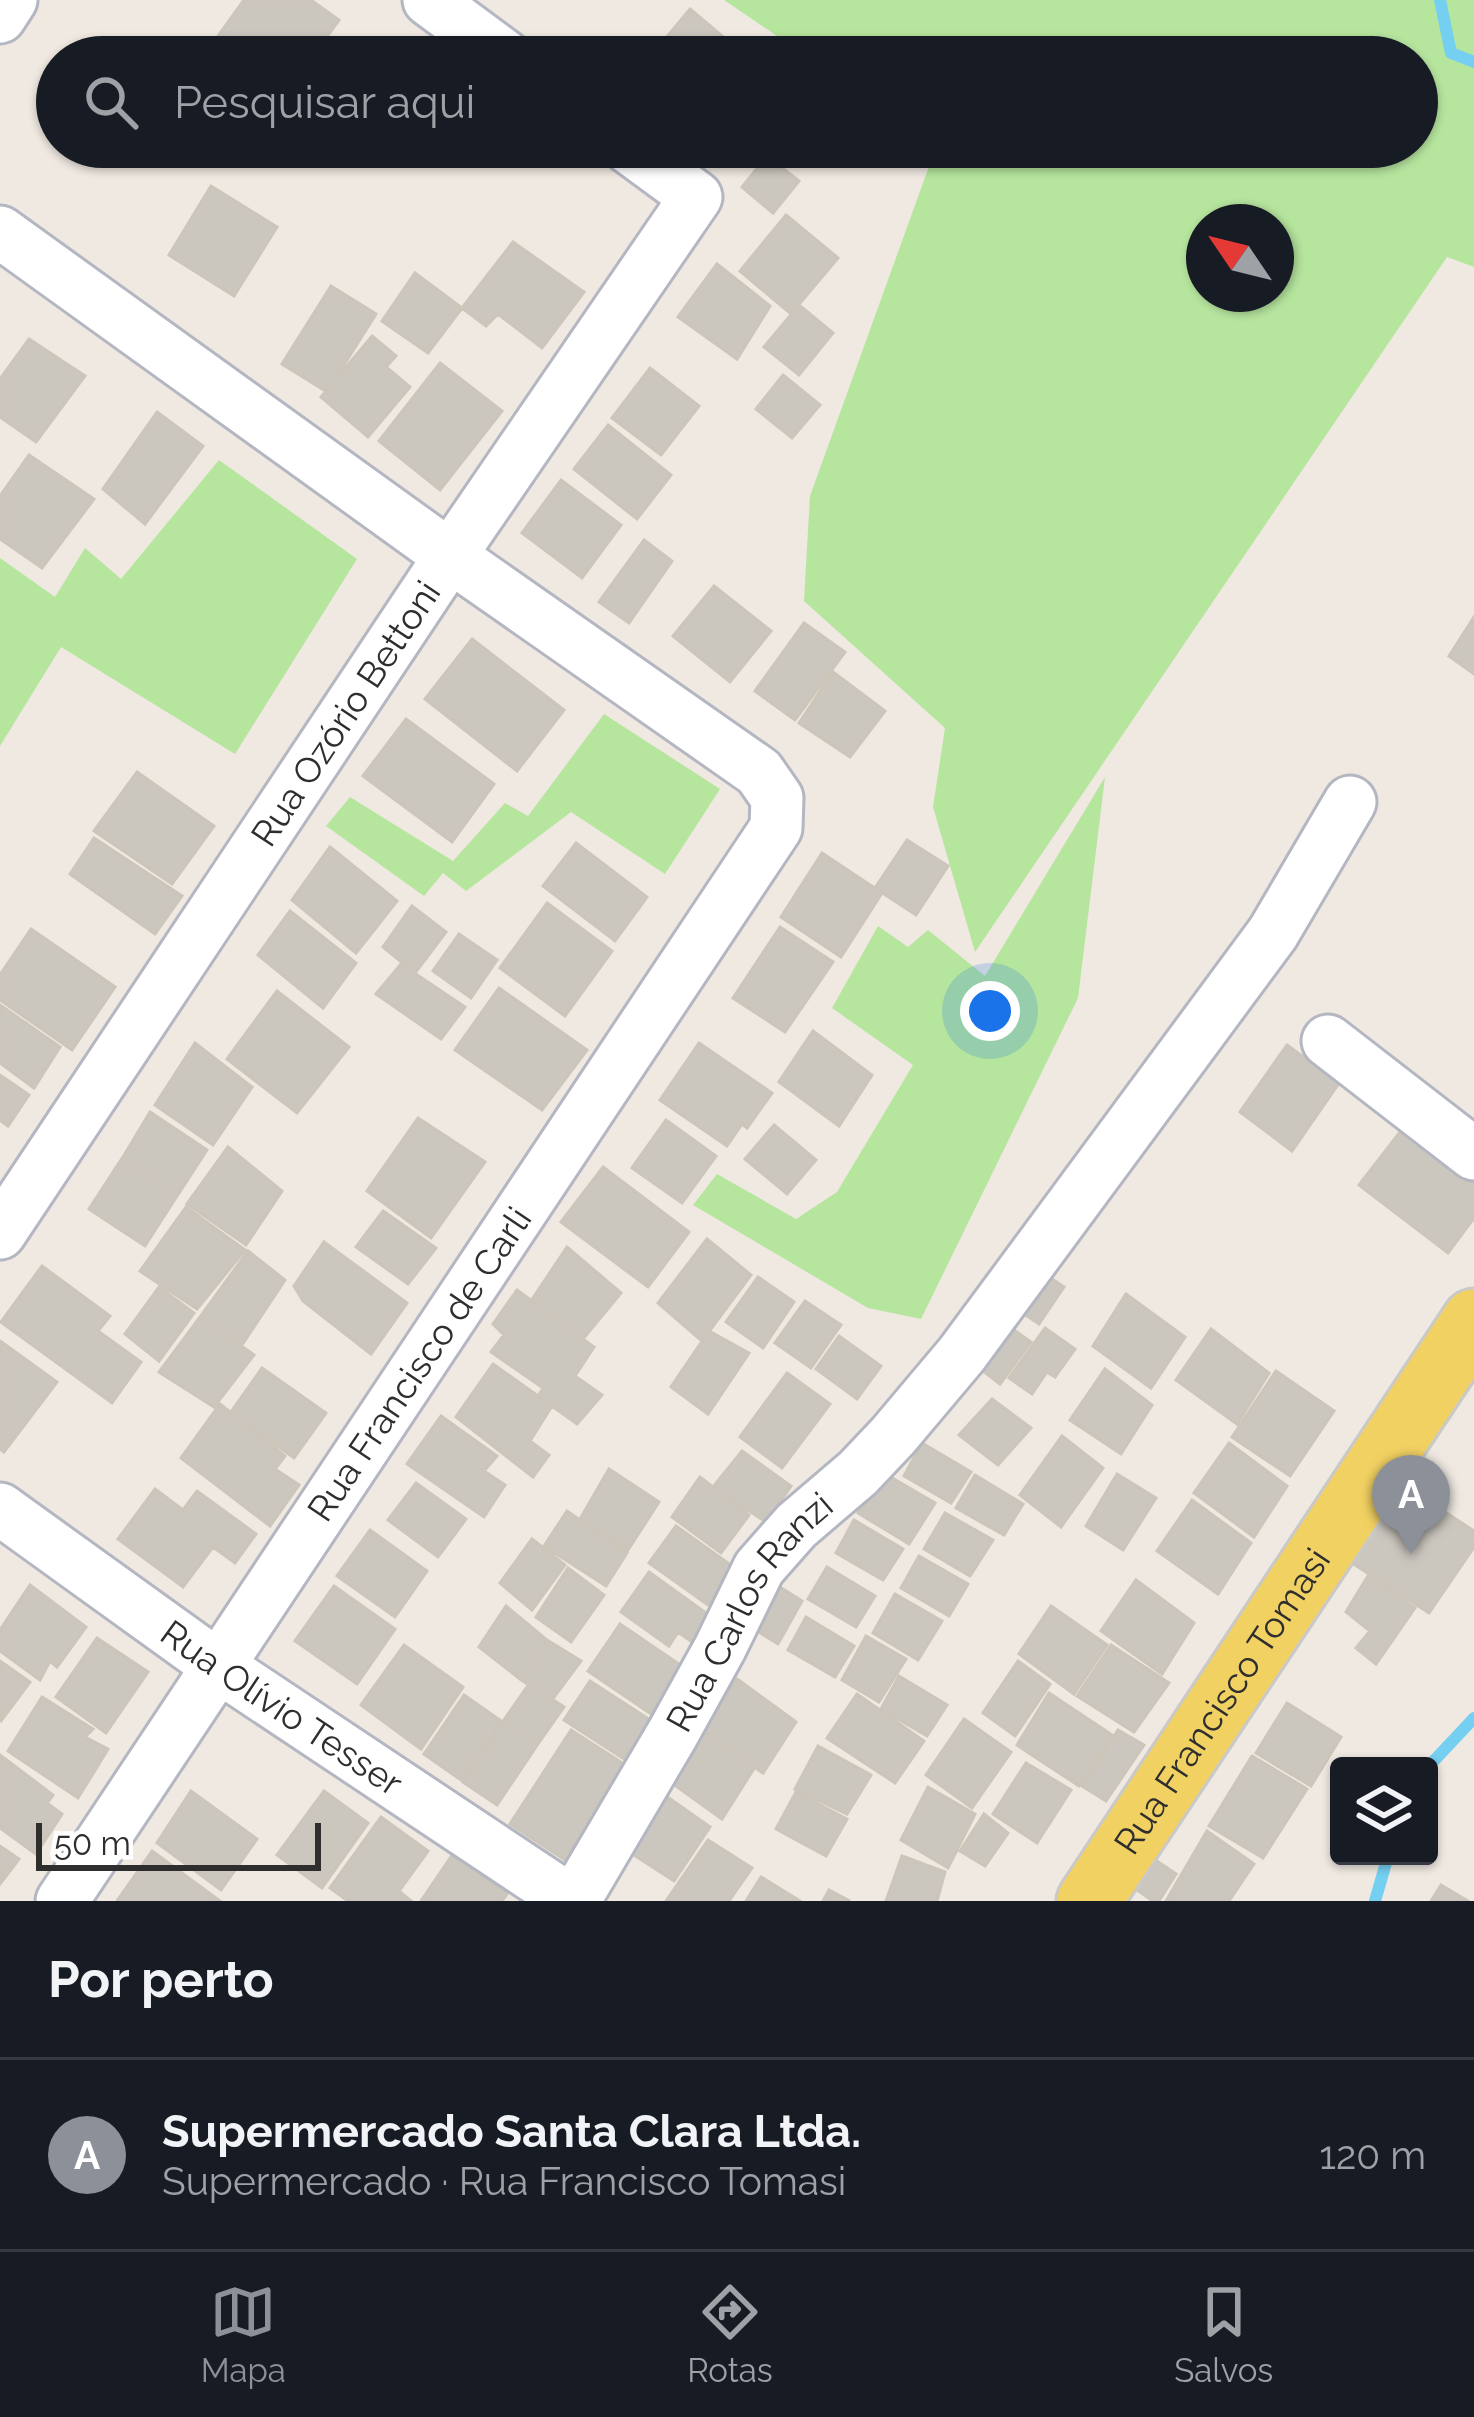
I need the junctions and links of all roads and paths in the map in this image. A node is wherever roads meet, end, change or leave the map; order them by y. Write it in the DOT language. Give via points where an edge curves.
graph roads {
  1 [pos="11,0"];
  2 [pos="429,0"];
  3 [pos="0,16"];
  4 [pos="478,36"];
  5 [pos="657,168"];
  6 [pos="0,232"];
  7 [pos="450,556"];
  8 [pos="1350,802"];
  9 [pos="1328,1041"];
  10 [pos="1474,1154"];
  11 [pos="0,1233"];
  12 [pos="1474,1321"];
  13 [pos="0,1509"];
  14 [pos="218,1666"];
  15 [pos="62,1901"];
  16 [pos="572,1901"];
  17 [pos="1089,1901"];
  1 -- 3 [label="street"];
  2 -- 4 [label="street"];
  5 -- 7 [label="street, Rua Ozório Bettoni" via="696,197"];
  6 -- 7 [label="street"];
  7 -- 11 [label="street, Rua Ozório Bettoni"];
  7 -- 14 [label="street, Rua Francisco de Carli" via="760,772 777,798 776,828"];
  8 -- 16 [label="street, Rua Carlos Ranzi" via="1273,933 962,1354 859,1473 759,1568"];
  9 -- 10 [label="street"];
  12 -- 17 [label="main road, Rua Francisco Tomasi"];
  13 -- 14 [label="street, Rua Olívio Tesser"];
  14 -- 15 [label="street, Rua Francisco de Carli"];
  14 -- 16 [label="street, Rua Olívio Tesser"];
}
